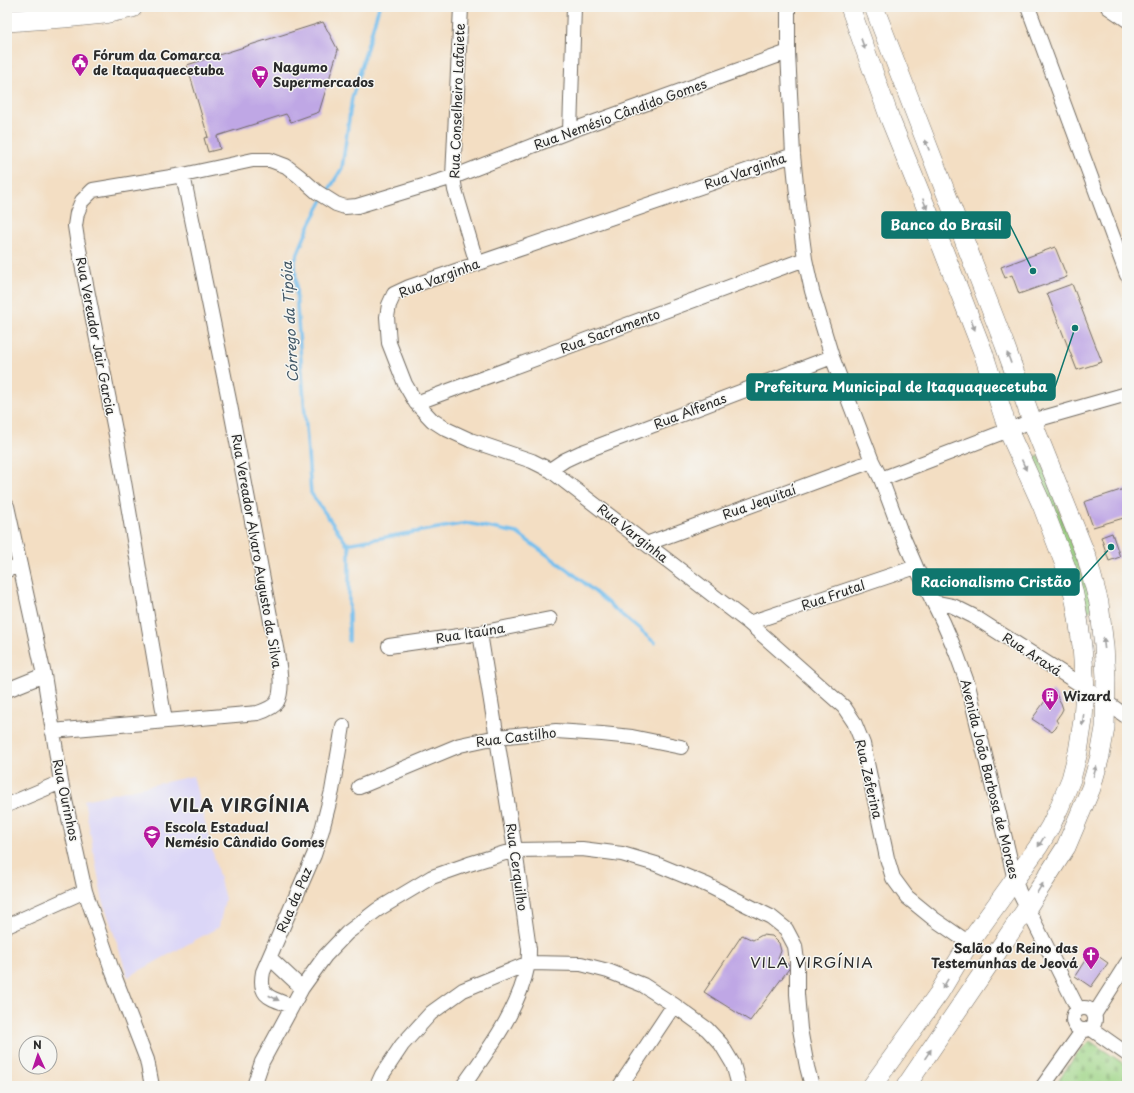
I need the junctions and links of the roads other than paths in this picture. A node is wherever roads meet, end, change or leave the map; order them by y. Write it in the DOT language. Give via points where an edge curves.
graph roads {
  1 [pos="132,7"];
  2 [pos="461,7"];
  3 [pos="788,7"];
  4 [pos="850,7"];
  5 [pos="874,7"];
  6 [pos="1028,7"];
  7 [pos="1108,7"];
  8 [pos="576,8"];
  9 [pos="1127,20"];
  10 [pos="7,21"];
  11 [pos="788,52"];
  12 [pos="570,131"];
  13 [pos="793,155"];
  14 [pos="937,168"];
  15 [pos="913,174"];
  16 [pos="183,175"];
  17 [pos="453,177"];
  18 [pos="336,204"];
  19 [pos="805,259"];
  20 [pos="477,264"];
  21 [pos="1127,275"];
  22 [pos="832,357"];
  23 [pos="1127,394"];
  24 [pos="416,403"];
  25 [pos="1032,421"];
  26 [pos="1008,430"];
  27 [pos="872,461"];
  28 [pos="550,470"];
  29 [pos="882,479"];
  30 [pos="7,506"];
  31 [pos="646,544"];
  32 [pos="916,567"];
  33 [pos="14,568"];
  34 [pos="932,602"];
  35 [pos="550,619"];
  36 [pos="749,623"];
  37 [pos="480,633"];
  38 [pos="389,646"];
  39 [pos="44,676"];
  40 [pos="1085,688"];
  41 [pos="7,690"];
  42 [pos="1106,702"];
  43 [pos="1127,717"];
  44 [pos="166,721"];
  45 [pos="343,726"];
  46 [pos="52,731"];
  47 [pos="497,737"];
  48 [pos="681,747"];
  49 [pos="61,782"];
  50 [pos="359,786"];
  51 [pos="7,805"];
  52 [pos="515,850"];
  53 [pos="1014,880"];
  54 [pos="85,891"];
  55 [pos="1027,908"];
  56 [pos="7,926"];
  57 [pos="969,944"];
  58 [pos="270,958"];
  59 [pos="529,963"];
  60 [pos="1127,963"];
  61 [pos="302,988"];
  62 [pos="674,1005"];
  63 [pos="292,1006"];
  64 [pos="1078,1009"];
  65 [pos="1089,1024"];
  66 [pos="1127,1054"];
  67 [pos="152,1086"];
  68 [pos="254,1086"];
  69 [pos="377,1086"];
  70 [pos="463,1086"];
  71 [pos="620,1086"];
  72 [pos="739,1086"];
  73 [pos="812,1086"];
  74 [pos="872,1086"];
  75 [pos="906,1086"];
  76 [pos="1043,1086"];
  1 -- 10 [label="main road" via="104,13"];
  2 -- 17 [label="street, Rua Conselheiro Lafaiete"];
  3 -- 11 [label="street, Avenida João Barbosa de Moraes"];
  4 -- 15 [label="main road, one-way"];
  14 -- 5 [label="main road, one-way"];
  6 -- 21 [label="street"];
  7 -- 9 [label="street"];
  8 -- 12 [label="street"];
  11 -- 12 [label="street, Rua Nemésio Cândido Gomes"];
  11 -- 13 [label="street, Avenida João Barbosa de Moraes"];
  12 -- 17 [label="street, Rua Nemésio Cândido Gomes"];
  13 -- 19 [label="street, Avenida João Barbosa de Moraes"];
  13 -- 20 [label="street, Rua Varginha"];
  14 -- 15 [label="main road"];
  25 -- 14 [label="main road, one-way"];
  15 -- 26 [label="main road, one-way" via="984,352"];
  16 -- 18 [label="street, Rua Vereador Jair Garcia" via="253,160 270,160 286,166"];
  16 -- 44 [label="street, Rua Vereador Jair Garcia" via="94,190 82,201 75,226 116,432"];
  16 -- 44 [label="street, Rua Vereador Alvaro Augusto da Silva" via="234,422 277,653 281,689 277,703 258,713"];
  17 -- 18 [label="street, Rua Nemésio Cândido Gomes" via="357,206"];
  17 -- 20 [label="street, Rua Conselheiro Lafaiete"];
  19 -- 22 [label="street, Avenida João Barbosa de Moraes"];
  19 -- 24 [label="street, Rua Sacramento"];
  20 -- 24 [label="street, Rua Varginha" via="409,287 394,294 389,304 389,343 405,384"];
  22 -- 27 [label="street, Avenida João Barbosa de Moraes"];
  22 -- 28 [label="street, Rua Alfenas" via="580,453"];
  23 -- 25 [label="street"];
  24 -- 28 [label="street, Rua Varginha" via="432,420 446,429"];
  25 -- 26 [label="street"];
  42 -- 25 [label="main road, one-way" via="1099,603 1087,558"];
  26 -- 29 [label="street"];
  26 -- 40 [label="main road, one-way" via="1042,505 1070,578 1082,646"];
  27 -- 29 [label="street, Avenida João Barbosa de Moraes"];
  27 -- 31 [label="street, Rua Jequitaí"];
  28 -- 31 [label="street, Rua Varginha"];
  29 -- 32 [label="street, Avenida João Barbosa de Moraes"];
  30 -- 33 [label="street, Rua Ourinhos"];
  31 -- 36 [label="street, Rua Varginha"];
  32 -- 34 [label="street, Avenida João Barbosa de Moraes"];
  32 -- 36 [label="street, Rua Frutal"];
  33 -- 39 [label="street, Rua Ourinhos"];
  34 -- 40 [label="street, Rua Araxá" via="953,606 973,616"];
  34 -- 53 [label="street, Avenida João Barbosa de Moraes" via="951,640 968,685"];
  35 -- 37 [label="street, Rua Itaúna"];
  36 -- 57 [label="street, Rua Zeferina" via="844,707 851,717 863,744 887,858 894,878 906,897"];
  37 -- 38 [label="street, Rua Itaúna"];
  37 -- 47 [label="street, Rua Cerquilho"];
  39 -- 41 [label="street"];
  39 -- 46 [label="street, Rua Ourinhos"];
  40 -- 42 [label="street, Rua Araxá"];
  40 -- 53 [label="main road, one-way" via="1078,752 1070,779 1050,827"];
  42 -- 43 [label="street, Rua Araxá"];
  55 -- 42 [label="main road, one-way" via="1066,847 1090,788 1100,756"];
  44 -- 46 [label="street, Rua Vereador Alvaro Augusto da Silva"];
  45 -- 58 [label="street, Rua da Paz" via="332,791 322,830"];
  46 -- 49 [label="street, Rua Ourinhos"];
  47 -- 48 [label="street, Rua Castilho" via="556,731 594,733 632,737"];
  47 -- 50 [label="street, Rua Castilho" via="460,745"];
  47 -- 52 [label="street, Rua Cerquilho"];
  49 -- 51 [label="street"];
  49 -- 54 [label="street, Rua Ourinhos"];
  52 -- 59 [label="street, Rua Cerquilho"];
  52 -- 61 [label="street" via="432,877 377,910 341,939"];
  52 -- 73 [label="street" via="582,849 622,854 656,864 708,885 771,917 786,929 795,946 800,1029"];
  53 -- 55 [label="street, Avenida João Barbosa de Moraes"];
  53 -- 57 [label="main road"];
  54 -- 56 [label="street"];
  54 -- 67 [label="street, Rua Ourinhos" via="147,1060"];
  55 -- 64 [label="street, Avenida João Barbosa de Moraes"];
  75 -- 55 [label="main road, one-way"];
  57 -- 74 [label="main road, one-way" via="939,993"];
  58 -- 61 [label="street"];
  58 -- 63 [label="street, Rua da Paz, one-way" via="263,972 262,990 268,996"];
  59 -- 62 [label="street" via="581,964 608,971 643,985"];
  59 -- 69 [label="street" via="463,990 431,1013 402,1045"];
  59 -- 70 [label="street, Rua Cerquilho" via="520,994 507,1019"];
  60 -- 65 [label="street"];
  61 -- 63 [label="street"];
  62 -- 71 [label="street"];
  62 -- 72 [label="street" via="707,1029 721,1044 733,1064"];
  63 -- 68 [label="street" via="262,1062"];
  64 -- 65 [label="street" via="1090,1009"];
  64 -- 65 [label="street" via="1073,1014 1073,1022 1077,1028"];
  65 -- 66 [label="street"];
  65 -- 76 [label="street"];
}
